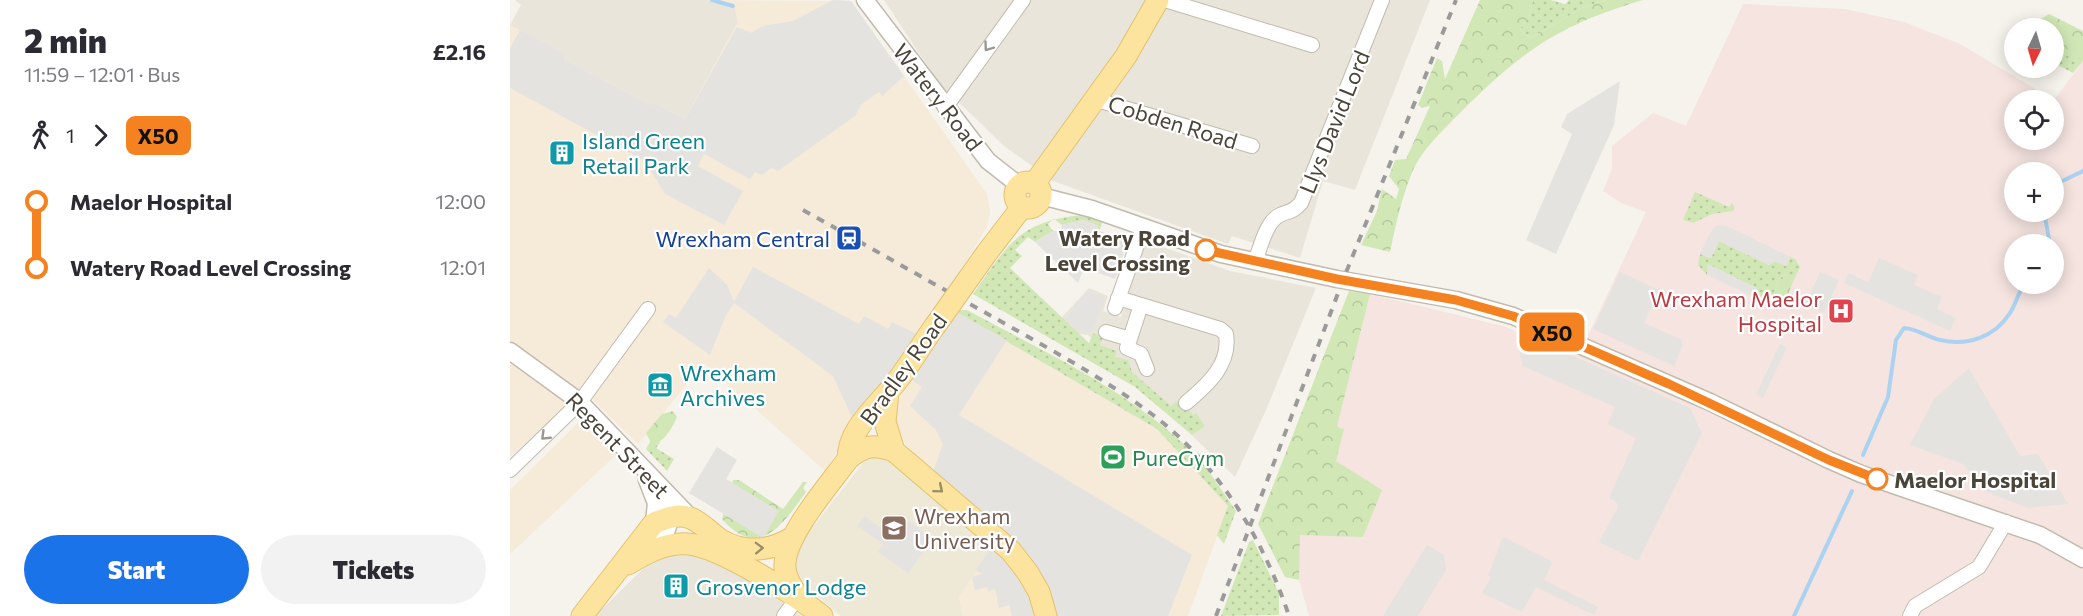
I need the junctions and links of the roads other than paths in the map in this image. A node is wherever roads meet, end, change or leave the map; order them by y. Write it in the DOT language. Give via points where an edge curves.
graph roads {
  1 [pos="865,0"];
  2 [pos="1023,0"];
  3 [pos="1158,0"];
  4 [pos="1165,0"];
  5 [pos="1382,0"];
  6 [pos="1312,45"];
  7 [pos="1094,99"];
  8 [pos="945,108"];
  9 [pos="1252,146"];
  10 [pos="1031,189"];
  11 [pos="1143,228"];
  12 [pos="1255,262"];
  13 [pos="1141,305"];
  14 [pos="648,309"];
  15 [pos="1107,332"];
  16 [pos="1130,339"];
  17 [pos="510,351"];
  18 [pos="1147,369"];
  19 [pos="888,392"];
  20 [pos="580,402"];
  21 [pos="1186,402"];
  22 [pos="894,451"];
  23 [pos="848,459"];
  24 [pos="510,470"];
  25 [pos="644,470"];
  26 [pos="671,519"];
  27 [pos="2006,522"];
  28 [pos="794,537"];
  29 [pos="723,541"];
  30 [pos="650,551"];
  31 [pos="2083,559"];
  32 [pos="736,562"];
  33 [pos="622,567"];
  34 [pos="798,597"];
  35 [pos="582,616"];
  36 [pos="784,616"];
  37 [pos="822,616"];
  38 [pos="1046,616"];
  39 [pos="1910,616"];
  1 -- 8 [label="street, Watery Road"];
  2 -- 8 [label="street, one-way"];
  3 -- 7 [label="main road" via="1126,56"];
  4 -- 6 [label="street"];
  5 -- 12 [label="street, Llys David Lord" via="1301,203 1270,225"];
  7 -- 9 [label="street, Cobden Road"];
  7 -- 10 [label="main road"];
  8 -- 10 [label="street, Watery Road" via="988,161"];
  10 -- 11 [label="street, Watery Road"];
  10 -- 19 [label="main road, Bradley Road, bridge" via="1015,197 1022,207"];
  11 -- 12 [label="street, Watery Road"];
  11 -- 13 [label="street" via="1117,303"];
  12 -- 27 [label="street, Watery Road" via="1456,300 1513,316 1851,469"];
  13 -- 16 [label="street"];
  13 -- 21 [label="street" via="1226,334 1224,355 1215,378"];
  14 -- 20 [label="street"];
  15 -- 16 [label="street"];
  16 -- 18 [label="street" via="1127,348 1142,354"];
  17 -- 20 [label="street, Regent Street"];
  19 -- 22 [label="main road" via="885,422"];
  19 -- 23 [label="main road, Bradley Road" via="856,434 848,449"];
  20 -- 24 [label="street, one-way"];
  20 -- 25 [label="street, Regent Street"];
  22 -- 23 [label="main road" via="868,446"];
  22 -- 38 [label="main road, one-way" via="1011,551 1034,582"];
  23 -- 28 [label="main road, Bradley Road"];
  25 -- 26 [label="street" via="656,503"];
  25 -- 26 [label="street, Regent Street" via="666,495"];
  26 -- 29 [label="main road, Regent Street"];
  26 -- 30 [label="street" via="665,536"];
  26 -- 33 [label="main road"];
  27 -- 31 [label="street, Watery Road" via="2040,535"];
  27 -- 39 [label="street" via="1979,567 1915,606"];
  29 -- 28 [label="main road, one-way" via="758,550"];
  28 -- 34 [label="main road, Bradley Road" via="784,570"];
  29 -- 32 [label="main road"];
  30 -- 32 [label="main road" via="688,544"];
  30 -- 33 [label="main road"];
  32 -- 34 [label="main road"];
  33 -- 35 [label="main road"];
  34 -- 36 [label="street"];
  34 -- 37 [label="main road"];
}
